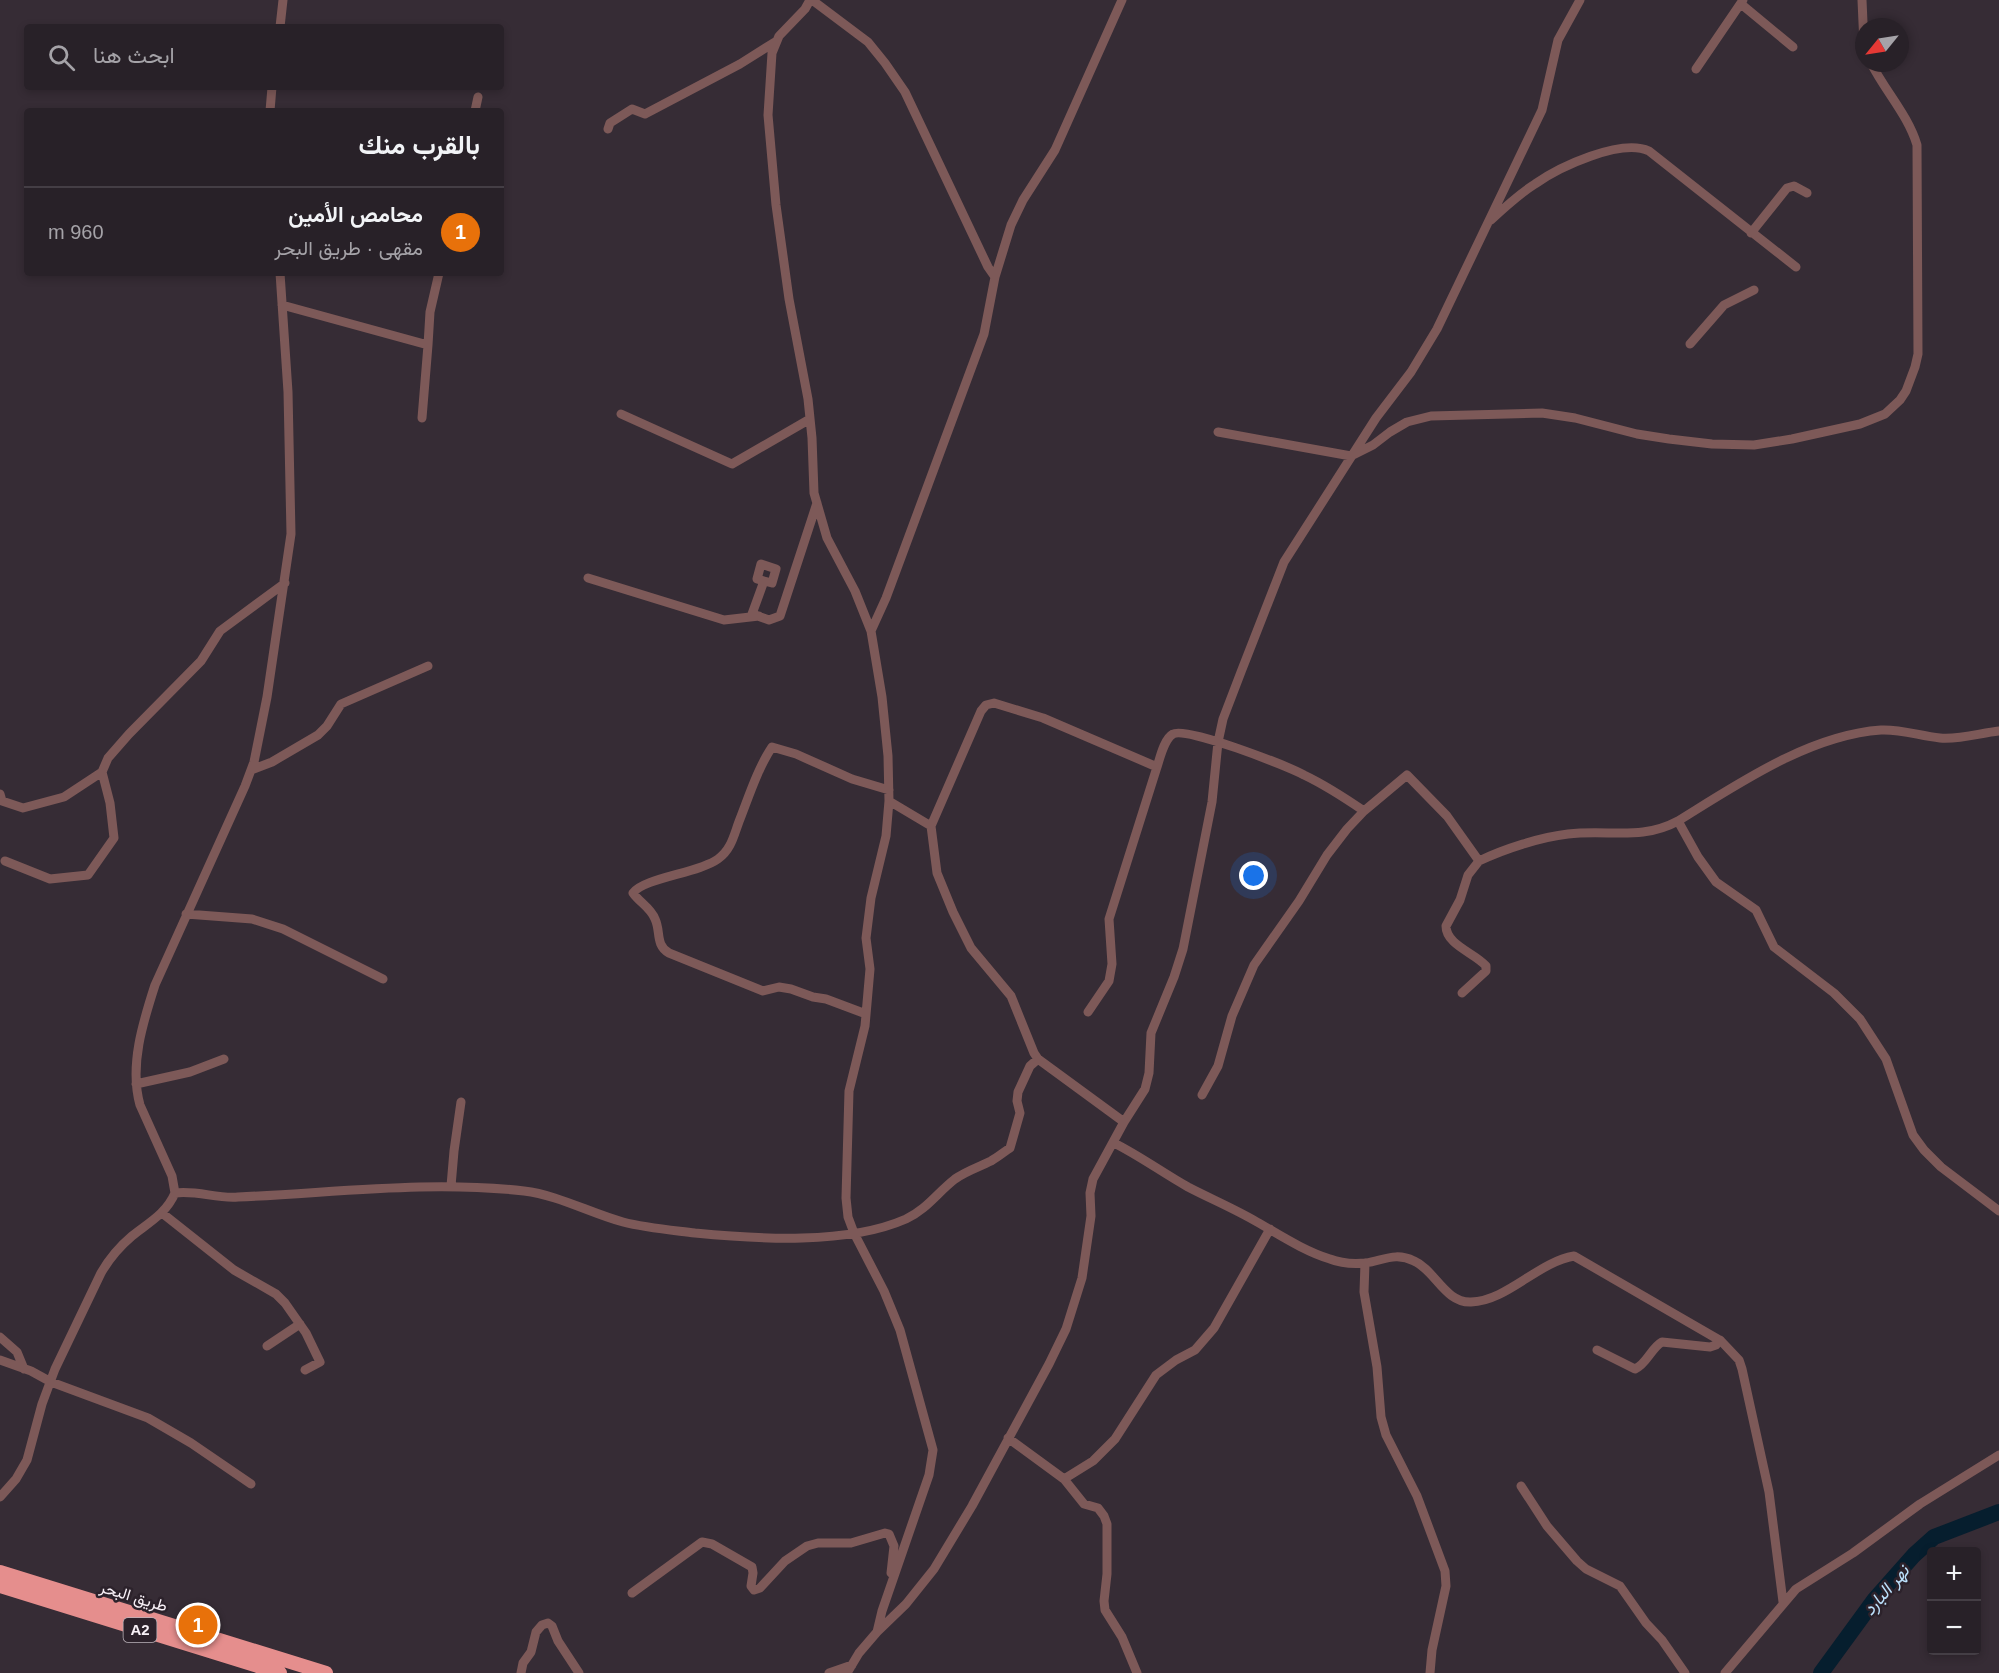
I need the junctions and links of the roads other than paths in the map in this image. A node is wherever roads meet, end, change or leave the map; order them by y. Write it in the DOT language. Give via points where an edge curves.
graph roads {
  1 [pos="283,0"];
  2 [pos="811,0"];
  3 [pos="1122,0"];
  4 [pos="1580,0"];
  5 [pos="1862,0"];
  6 [pos="1742,2"];
  7 [pos="1863,18"];
  8 [pos="280,24"];
  9 [pos="775,42"];
  10 [pos="1793,47"];
  11 [pos="1696,69"];
  12 [pos="1876,72"];
  13 [pos="272,90"];
  14 [pos="478,96"];
  15 [pos="270,108"];
  16 [pos="476,108"];
  17 [pos="608,129"];
  18 [pos="1806,193"];
  19 [pos="1487,224"];
  20 [pos="1751,233"];
  21 [pos="1796,267"];
  22 [pos="280,276"];
  23 [pos="438,276"];
  24 [pos="995,277"];
  25 [pos="1754,290"];
  26 [pos="282,305"];
  27 [pos="1690,344"];
  28 [pos="428,345"];
  29 [pos="621,414"];
  30 [pos="422,418"];
  31 [pos="810,419"];
  32 [pos="1218,432"];
  33 [pos="1351,456"];
  34 [pos="817,503"];
  35 [pos="588,578"];
  36 [pos="764,581"];
  37 [pos="285,583"];
  38 [pos="759,616"];
  39 [pos="871,631"];
  40 [pos="428,666"];
  41 [pos="1999,731"];
  42 [pos="1218,742"];
  43 [pos="1157,767"];
  44 [pos="251,770"];
  45 [pos="102,772"];
  46 [pos="888,790"];
  47 [pos="0,794"];
  48 [pos="889,801"];
  49 [pos="1364,811"];
  50 [pos="1678,820"];
  51 [pos="931,826"];
  52 [pos="5,861"];
  53 [pos="1479,861"];
  54 [pos="186,914"];
  55 [pos="383,979"];
  56 [pos="1462,993"];
  57 [pos="1088,1012"];
  58 [pos="866,1014"];
  59 [pos="224,1059"];
  60 [pos="1038,1059"];
  61 [pos="136,1084"];
  62 [pos="1202,1095"];
  63 [pos="461,1102"];
  64 [pos="1124,1122"];
  65 [pos="1114,1143"];
  66 [pos="452,1186"];
  67 [pos="175,1193"];
  68 [pos="1999,1210"];
  69 [pos="162,1213"];
  70 [pos="1270,1229"];
  71 [pos="854,1233"];
  72 [pos="1365,1263"];
  73 [pos="300,1324"];
  74 [pos="0,1337"];
  75 [pos="1720,1340"];
  76 [pos="267,1346"];
  77 [pos="1597,1350"];
  78 [pos="0,1360"];
  79 [pos="24,1369"];
  80 [pos="305,1370"];
  81 [pos="51,1382"];
  82 [pos="1008,1438"];
  83 [pos="1999,1455"];
  84 [pos="1064,1479"];
  85 [pos="251,1484"];
  86 [pos="1521,1486"];
  87 [pos="0,1497"];
  88 [pos="0,1572"];
  89 [pos="0,1586"];
  90 [pos="890,1588"];
  91 [pos="632,1593"];
  92 [pos="1783,1602"];
  93 [pos="877,1632"];
  94 [pos="850,1669"];
  95 [pos="280,1673"];
  96 [pos="326,1673"];
  97 [pos="521,1673"];
  98 [pos="579,1673"];
  99 [pos="829,1673"];
  100 [pos="1137,1673"];
  101 [pos="1430,1673"];
  102 [pos="1685,1673"];
  103 [pos="1725,1673"];
  1 -- 8 [label="street"];
  2 -- 9 [label="street"];
  2 -- 24 [label="street" via="868,42 905,92"];
  3 -- 24 [label="street" via="1055,150 1011,225"];
  4 -- 19 [label="street" via="1558,40 1542,110"];
  5 -- 7 [label="street"];
  6 -- 10 [label="street"];
  6 -- 11 [label="street"];
  9 -- 17 [label="street" via="645,114 632,109 610,123"];
  9 -- 31 [label="street" via="768,115 770,150"];
  12 -- 33 [label="street" via="1908,123 1917,145 1917,354 1906,391 1885,414 1860,424 1742,446 1637,434 1542,414 1431,416 1407,422"];
  13 -- 15 [label="street"];
  14 -- 16 [label="street"];
  18 -- 20 [label="street" via="1794,186 1787,188"];
  19 -- 20 [label="street" via="1523,192 1555,172 1611,151 1637,147 1649,151"];
  19 -- 33 [label="street" via="1437,329"];
  20 -- 21 [label="street"];
  22 -- 26 [label="street"];
  23 -- 28 [label="street"];
  24 -- 39 [label="street" via="984,334"];
  25 -- 27 [label="street" via="1724,305"];
  26 -- 28 [label="street"];
  26 -- 37 [label="street" via="291,534"];
  28 -- 30 [label="street"];
  29 -- 31 [label="street" via="732,464"];
  31 -- 34 [label="street"];
  32 -- 33 [label="street"];
  33 -- 42 [label="street" via="1284,562 1223,719"];
  34 -- 38 [label="street" via="780,616 769,620"];
  34 -- 39 [label="street" via="827,538"];
  35 -- 38 [label="street" via="724,620"];
  36 -- 38 [label="street" via="753,614"];
  37 -- 44 [label="street"];
  37 -- 45 [label="street" via="220,631 201,661 129,734 108,758"];
  39 -- 46 [label="street" via="885,721"];
  40 -- 44 [label="street" via="341,704 318,735 273,762"];
  41 -- 50 [label="street" via="1942,738 1881,730 1814,745"];
  42 -- 43 [label="street" via="1174,733"];
  42 -- 49 [label="street" via="1302,773"];
  42 -- 64 [label="street" via="1212,802 1183,949 1151,1034 1145,1089"];
  43 -- 51 [label="street" via="1043,718 990,703 981,711"];
  43 -- 57 [label="street" via="1109,919 1112,964 1108,981"];
  44 -- 54 [label="street"];
  45 -- 47 [label="street" via="64,797 23,808 2,801"];
  45 -- 52 [label="street" via="114,838 88,875 50,879"];
  46 -- 48 [label="street"];
  46 -- 58 [label="street" via="772,747 723,855 698,869 643,885 633,893 654,915 660,944 669,953 763,991 790,989"];
  48 -- 51 [label="street"];
  48 -- 58 [label="street" via="866,938 870,969"];
  49 -- 53 [label="street" via="1407,775 1447,816"];
  49 -- 62 [label="street" via="1327,855 1254,965 1232,1016 1218,1066"];
  50 -- 53 [label="street" via="1642,834 1567,834"];
  50 -- 68 [label="street" via="1716,882 1756,910 1774,947 1834,993 1860,1019 1886,1059 1913,1136 1924,1150"];
  51 -- 60 [label="street" via="937,873 953,912 971,948 1011,996"];
  53 -- 56 [label="street" via="1468,875 1446,926 1452,940 1486,966 1484,975"];
  54 -- 55 [label="street" via="252,919 284,928"];
  54 -- 61 [label="street" via="149,1004"];
  58 -- 71 [label="street" via="849,1091 846,1198"];
  59 -- 61 [label="street"];
  60 -- 64 [label="street"];
  60 -- 71 [label="street" via="1030,1066 1018,1092 1020,1113 1010,1148 954,1180 916,1213"];
  61 -- 67 [label="street"];
  63 -- 66 [label="street"];
  64 -- 65 [label="street"];
  65 -- 70 [label="street"];
  65 -- 82 [label="street" via="1093,1179 1085,1260 1074,1308 1049,1364"];
  66 -- 67 [label="street" via="234,1198 190,1191"];
  66 -- 71 [label="street" via="526,1191 623,1222 665,1230 768,1238"];
  67 -- 69 [label="street"];
  69 -- 73 [label="street" via="234,1270 276,1294"];
  69 -- 81 [label="street" via="131,1237 106,1264"];
  70 -- 72 [label="street" via="1329,1259"];
  70 -- 84 [label="street" via="1204,1343 1156,1375 1115,1439 1093,1461"];
  71 -- 90 [label="street" via="900,1330 933,1450 929,1475"];
  72 -- 75 [label="street" via="1403,1256 1425,1266 1459,1301 1470,1302 1493,1296 1558,1260 1574,1256"];
  72 -- 101 [label="street" via="1364,1292 1386,1435 1417,1496 1446,1578"];
  73 -- 76 [label="street"];
  73 -- 80 [label="street" via="320,1362"];
  74 -- 79 [label="street" via="17,1352"];
  75 -- 77 [label="street" via="1710,1347 1662,1341 1635,1369"];
  75 -- 92 [label="street" via="1739,1360 1742,1369 1769,1492"];
  78 -- 79 [label="street"];
  79 -- 81 [label="street"];
  81 -- 85 [label="street" via="148,1418"];
  81 -- 87 [label="street" via="27,1460"];
  82 -- 84 [label="street"];
  82 -- 93 [label="street" via="934,1569"];
  83 -- 92 [label="street" via="1920,1504 1796,1589"];
  84 -- 100 [label="street" via="1084,1504 1102,1512 1107,1524 1105,1610"];
  86 -- 102 [label="street" via="1547,1526 1577,1561 1620,1586"];
  88 -- 96 [label="highway, طريق البحر / A2"];
  89 -- 95 [label="highway, طريق البحر / A2"];
  90 -- 91 [label="street" via="894,1546 885,1533 851,1543 807,1546 754,1590 752,1567 702,1542"];
  90 -- 93 [label="street"];
  92 -- 103 [label="street"];
  93 -- 94 [label="street"];
  94 -- 99 [label="street"];
  97 -- 98 [label="street" via="536,1632 548,1623"];
}
